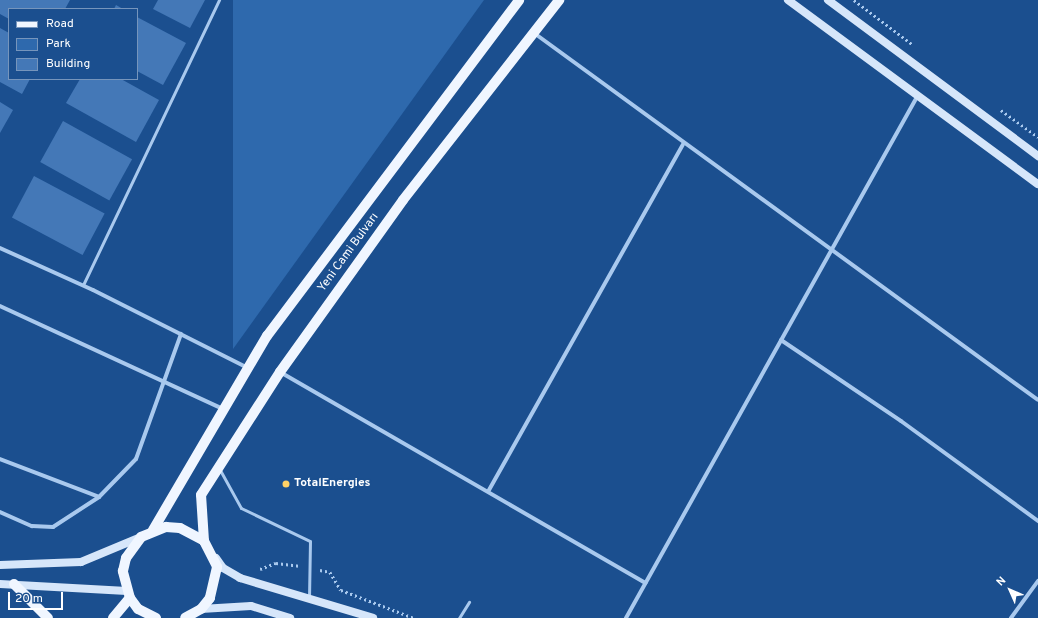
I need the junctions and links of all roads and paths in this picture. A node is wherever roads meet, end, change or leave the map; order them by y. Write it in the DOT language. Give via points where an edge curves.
graph roads {
  1 [pos="219,0"];
  2 [pos="518,0"];
  3 [pos="559,0"];
  4 [pos="788,0"];
  5 [pos="828,0"];
  6 [pos="533,32"];
  7 [pos="918,95"];
  8 [pos="684,145"];
  9 [pos="1038,156"];
  10 [pos="1038,184"];
  11 [pos="0,248"];
  12 [pos="830,250"];
  13 [pos="84,286"];
  14 [pos="0,306"];
  15 [pos="181,334"];
  16 [pos="781,340"];
  17 [pos="248,368"];
  18 [pos="280,372"];
  19 [pos="166,380"];
  20 [pos="1038,400"];
  21 [pos="223,409"];
  22 [pos="0,459"];
  23 [pos="220,464"];
  24 [pos="489,490"];
  25 [pos="99,497"];
  26 [pos="0,512"];
  27 [pos="1038,521"];
  28 [pos="153,530"];
  29 [pos="141,537"];
  30 [pos="204,540"];
  31 [pos="212,552"];
  32 [pos="284,563"];
  33 [pos="0,565"];
  34 [pos="255,570"];
  35 [pos="330,572"];
  36 [pos="1038,581"];
  37 [pos="646,583"];
  38 [pos="0,584"];
  39 [pos="14,584"];
  40 [pos="128,594"];
  41 [pos="309,597"];
  42 [pos="469,602"];
  43 [pos="201,609"];
  44 [pos="48,618"];
  45 [pos="114,618"];
  46 [pos="156,618"];
  47 [pos="185,618"];
  48 [pos="290,618"];
  49 [pos="373,618"];
  50 [pos="414,618"];
  51 [pos="459,618"];
  52 [pos="626,618"];
  53 [pos="1011,618"];
  1 -- 13 [label="lane"];
  2 -- 17 [label="main road, Yeni Cami Bulvarı" via="267,336"];
  3 -- 6 [label="main road, Yeni Cami Bulvarı"];
  4 -- 7 [label="street"];
  5 -- 9 [label="street"];
  6 -- 8 [label="street"];
  6 -- 18 [label="main road, Yeni Cami Bulvarı" via="403,200"];
  7 -- 10 [label="street"];
  7 -- 12 [label="street"];
  8 -- 12 [label="street"];
  8 -- 24 [label="street"];
  11 -- 13 [label="street"];
  12 -- 16 [label="street"];
  12 -- 20 [label="street"];
  13 -- 15 [label="street"];
  14 -- 19 [label="street"];
  15 -- 17 [label="street"];
  15 -- 19 [label="street"];
  16 -- 27 [label="street" via="900,421"];
  16 -- 37 [label="street"];
  17 -- 21 [label="main road, Yeni Cami Bulvarı"];
  18 -- 23 [label="main road, Yeni Cami Bulvarı"];
  18 -- 24 [label="street"];
  19 -- 21 [label="street"];
  19 -- 25 [label="street" via="136,459"];
  21 -- 28 [label="main road, Yeni Cami Bulvarı"];
  22 -- 25 [label="street"];
  23 -- 30 [label="main road, Yeni Cami Bulvarı" via="201,495"];
  23 -- 41 [label="lane" via="241,508 310,542"];
  24 -- 37 [label="street"];
  25 -- 26 [label="street" via="53,527 32,526"];
  28 -- 29 [label="main road"];
  28 -- 30 [label="main road" via="180,528"];
  29 -- 33 [label="street" via="81,562"];
  29 -- 40 [label="main road" via="126,558 123,571"];
  30 -- 31 [label="main road"];
  31 -- 41 [label="street" via="223,568 240,578"];
  31 -- 43 [label="main road" via="216,583"];
  32 -- 34 [label="path"];
  35 -- 50 [label="path" via="341,590"];
  36 -- 53 [label="street"];
  37 -- 52 [label="street"];
  38 -- 39 [label="street"];
  39 -- 40 [label="street"];
  39 -- 44 [label="main road"];
  40 -- 45 [label="main road"];
  40 -- 46 [label="main road" via="138,608"];
  41 -- 49 [label="street"];
  42 -- 51 [label="lane"];
  43 -- 47 [label="main road"];
  43 -- 48 [label="street" via="251,606"];
}
